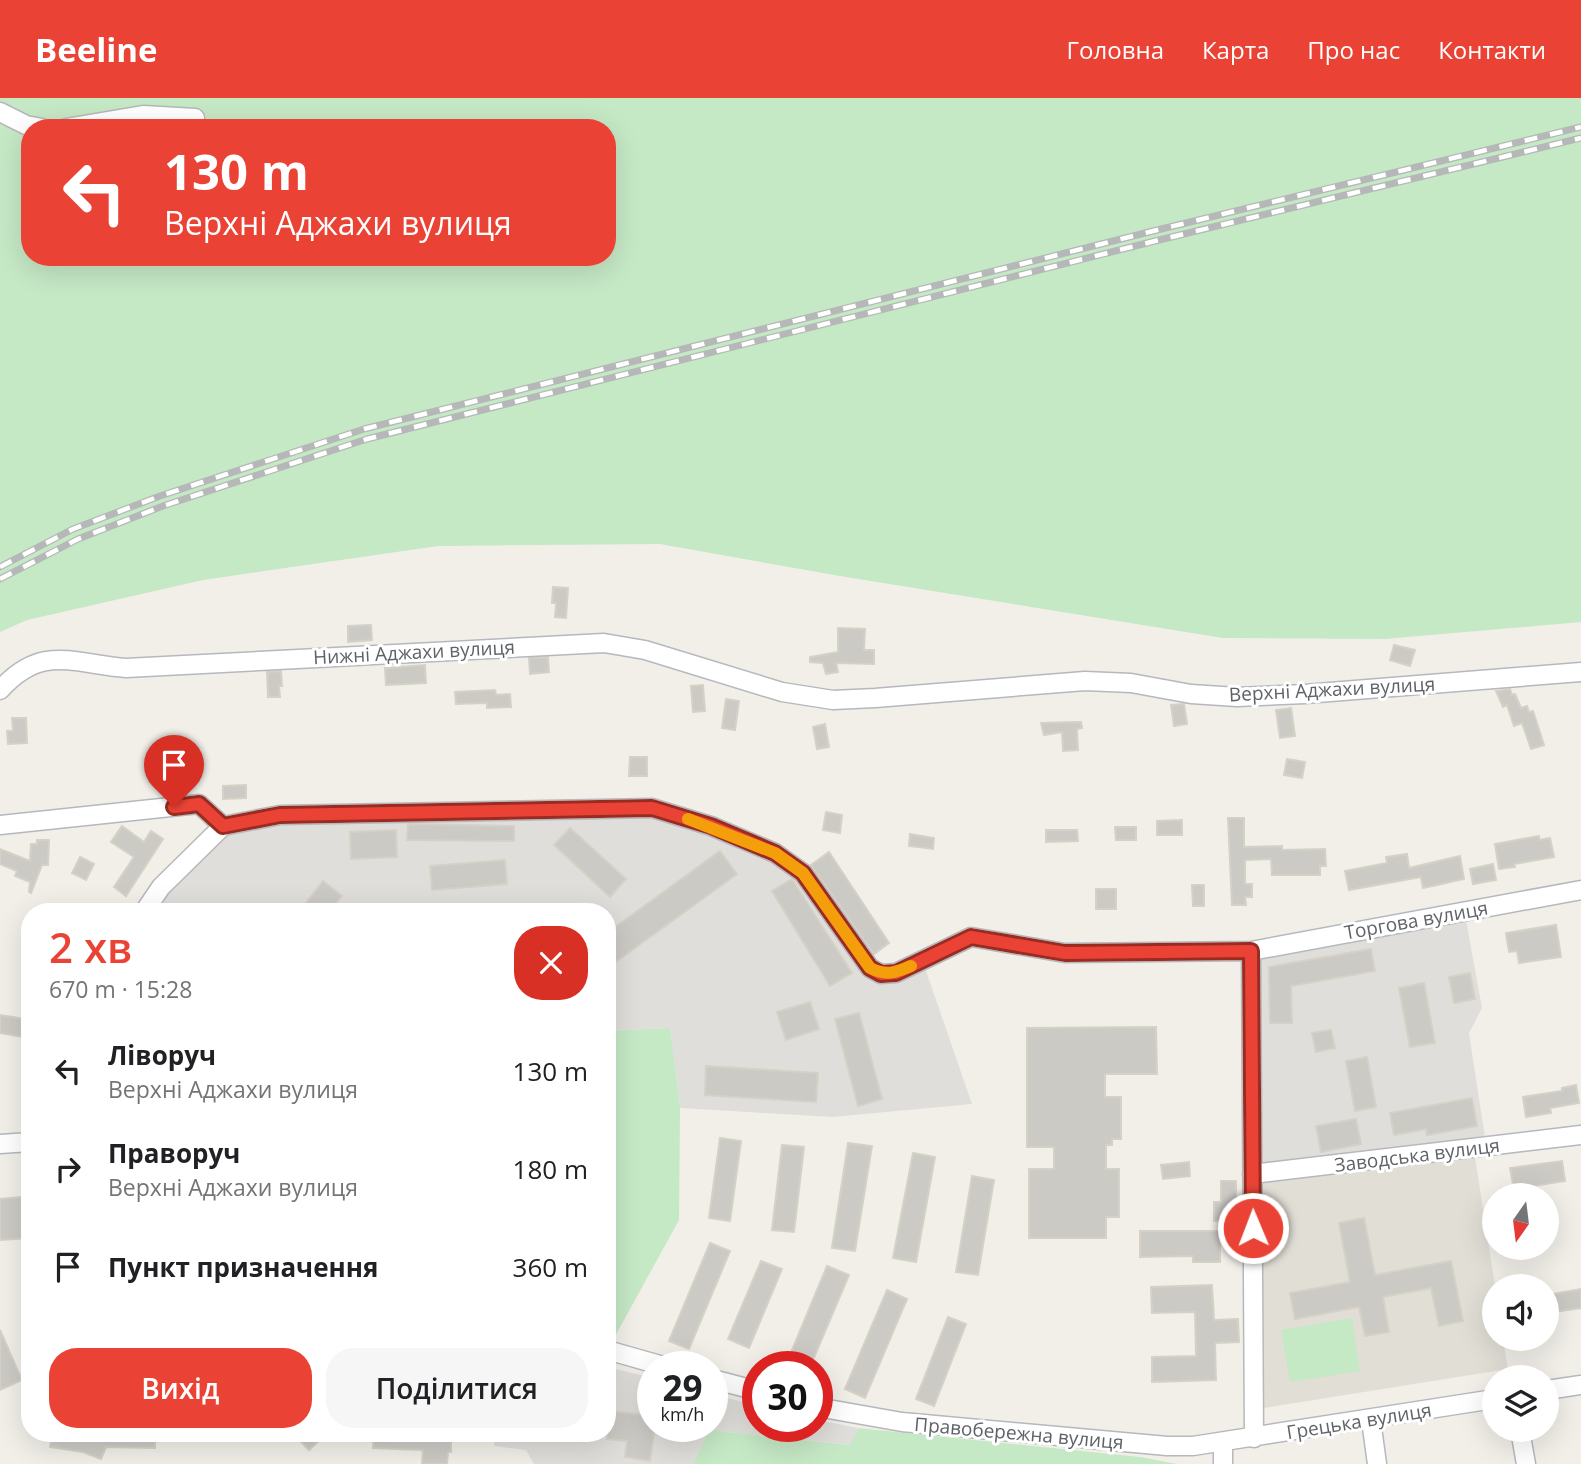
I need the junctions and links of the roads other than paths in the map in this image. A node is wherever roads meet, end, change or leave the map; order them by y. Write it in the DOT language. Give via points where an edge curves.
graph roads {
  1 [pos="0,111"];
  2 [pos="195,118"];
  3 [pos="119,119"];
  4 [pos="21,122"];
  5 [pos="1581,671"];
  6 [pos="0,690"];
  7 [pos="833,700"];
  8 [pos="0,825"];
  9 [pos="223,826"];
  10 [pos="1581,890"];
  11 [pos="150,903"];
  12 [pos="1251,951"];
  13 [pos="1581,1135"];
  14 [pos="21,1143"];
  15 [pos="0,1144"];
  16 [pos="1252,1174"];
  17 [pos="616,1353"];
  18 [pos="637,1358"];
  19 [pos="1581,1385"];
  20 [pos="1559,1388"];
  21 [pos="1482,1401"];
  22 [pos="833,1410"];
  23 [pos="1371,1420"];
  24 [pos="1254,1438"];
  25 [pos="1522,1442"];
  26 [pos="1223,1443"];
  27 [pos="1223,1464"];
  28 [pos="1377,1464"];
  29 [pos="1526,1464"];
  1 -- 4 [label="street"];
  2 -- 3 [label="street" via="143,115"];
  5 -- 7 [label="street, Верхні Аджахи вулиця" via="1237,697 1085,681"];
  6 -- 7 [label="street, Нижні Аджахи вулиця" via="35,663 59,659 126,668 604,643 645,650 782,692"];
  8 -- 9 [label="street" via="199,804"];
  9 -- 11 [label="street"];
  9 -- 12 [label="street" via="280,815 652,808 711,826 790,863 803,873 870,968 881,974 896,973 971,937 1065,953"];
  10 -- 12 [label="street, Торгова вулиця"];
  12 -- 16 [label="street"];
  13 -- 16 [label="street, Заводська вулиця"];
  14 -- 15 [label="street"];
  16 -- 24 [label="street"];
  17 -- 18 [label="street"];
  19 -- 20 [label="street"];
  21 -- 23 [label="street, Грецька вулиця"];
  22 -- 26 [label="street, Правобережна вулиця" via="902,1423 1167,1446"];
  23 -- 24 [label="street, Грецька вулиця"];
  23 -- 28 [label="street"];
  24 -- 26 [label="street, Грецька вулиця"];
  25 -- 29 [label="street"];
  26 -- 27 [label="street"];
}
